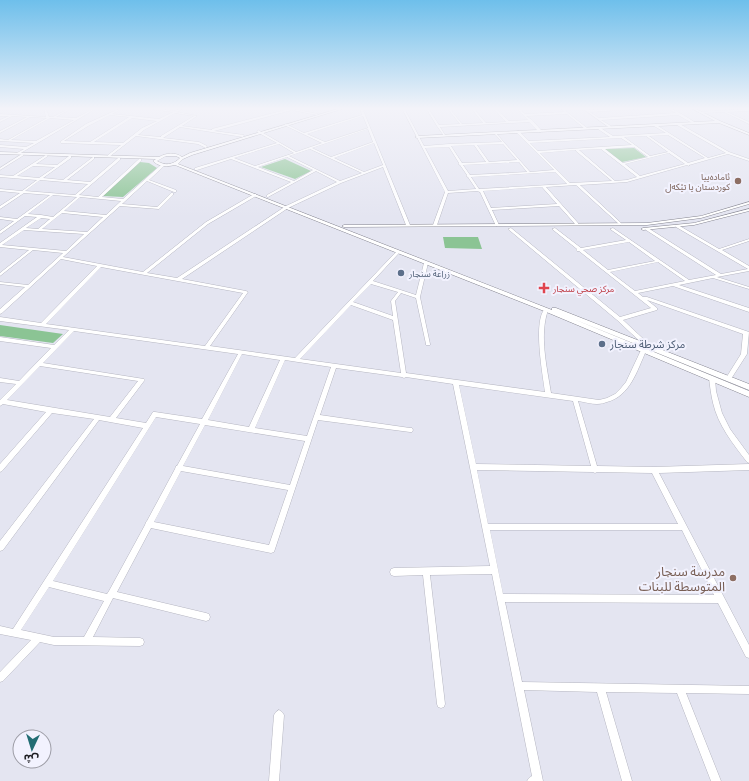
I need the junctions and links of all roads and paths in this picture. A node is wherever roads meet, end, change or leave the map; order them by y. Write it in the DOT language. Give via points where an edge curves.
graph roads {
  1 [pos="33,144"];
  2 [pos="124,144"];
  3 [pos="202,144"];
  4 [pos="215,144"];
  5 [pos="225,144"];
  6 [pos="274,144"];
  7 [pos="281,144"];
  8 [pos="319,144"];
  9 [pos="367,144"];
  10 [pos="375,144"];
  11 [pos="464,144"];
  12 [pos="476,144"];
  13 [pos="505,144"];
  14 [pos="530,144"];
  15 [pos="659,144"];
  16 [pos="685,144"];
  17 [pos="713,144"];
  18 [pos="449,145"];
  19 [pos="0,146"];
  20 [pos="635,146"];
  21 [pos="206,147"];
  22 [pos="423,147"];
  23 [pos="27,148"];
  24 [pos="308,148"];
  25 [pos="602,148"];
  26 [pos="577,150"];
  27 [pos="537,152"];
  28 [pos="670,152"];
  29 [pos="0,153"];
  30 [pos="8,153"];
  31 [pos="18,153"];
  32 [pos="296,153"];
  33 [pos="728,153"];
  34 [pos="23,155"];
  35 [pos="177,155"];
  36 [pos="47,156"];
  37 [pos="109,156"];
  38 [pos="286,156"];
  39 [pos="70,157"];
  40 [pos="650,157"];
  41 [pos="93,158"];
  42 [pos="231,158"];
  43 [pos="331,158"];
  44 [pos="119,159"];
  45 [pos="708,159"];
  46 [pos="140,160"];
  47 [pos="157,160"];
  48 [pos="749,160"];
  49 [pos="179,161"];
  50 [pos="519,161"];
  51 [pos="488,162"];
  52 [pos="460,164"];
  53 [pos="622,164"];
  54 [pos="34,165"];
  55 [pos="163,165"];
  56 [pos="688,165"];
  57 [pos="57,166"];
  58 [pos="384,166"];
  59 [pos="256,168"];
  60 [pos="0,169"];
  61 [pos="196,169"];
  62 [pos="316,170"];
  63 [pos="556,171"];
  64 [pos="529,172"];
  65 [pos="364,173"];
  66 [pos="0,176"];
  67 [pos="468,176"];
  68 [pos="15,177"];
  69 [pos="41,178"];
  70 [pos="640,178"];
  71 [pos="65,180"];
  72 [pos="147,180"];
  73 [pos="294,182"];
  74 [pos="340,182"];
  75 [pos="615,182"];
  76 [pos="91,183"];
  77 [pos="570,185"];
  78 [pos="578,185"];
  79 [pos="544,187"];
  80 [pos="0,190"];
  81 [pos="480,191"];
  82 [pos="22,192"];
  83 [pos="446,192"];
  84 [pos="53,194"];
  85 [pos="255,195"];
  86 [pos="78,196"];
  87 [pos="268,196"];
  88 [pos="99,198"];
  89 [pos="125,200"];
  90 [pos="749,203"];
  91 [pos="560,204"];
  92 [pos="119,205"];
  93 [pos="289,206"];
  94 [pos="0,208"];
  95 [pos="490,209"];
  96 [pos="61,212"];
  97 [pos="748,212"];
  98 [pos="24,215"];
  99 [pos="41,216"];
  100 [pos="108,216"];
  101 [pos="0,218"];
  102 [pos="54,218"];
  103 [pos="17,220"];
  104 [pos="577,224"];
  105 [pos="620,224"];
  106 [pos="408,225"];
  107 [pos="435,225"];
  108 [pos="497,225"];
  109 [pos="344,226"];
  110 [pos="677,226"];
  111 [pos="378,228"];
  112 [pos="647,228"];
  113 [pos="24,229"];
  114 [pos="510,229"];
  115 [pos="554,229"];
  116 [pos="612,229"];
  117 [pos="39,230"];
  118 [pos="353,231"];
  119 [pos="0,233"];
  120 [pos="88,233"];
  121 [pos="749,240"];
  122 [pos="629,241"];
  123 [pos="0,246"];
  124 [pos="32,249"];
  125 [pos="578,250"];
  126 [pos="719,250"];
  127 [pos="67,252"];
  128 [pos="398,252"];
  129 [pos="61,258"];
  130 [pos="658,261"];
  131 [pos="426,262"];
  132 [pos="100,265"];
  133 [pos="749,269"];
  134 [pos="607,271"];
  135 [pos="144,273"];
  136 [pos="0,275"];
  137 [pos="721,276"];
  138 [pos="714,277"];
  139 [pos="179,279"];
  140 [pos="370,282"];
  141 [pos="689,282"];
  142 [pos="0,283"];
  143 [pos="675,285"];
  144 [pos="29,286"];
  145 [pos="749,288"];
  146 [pos="400,292"];
  147 [pos="635,292"];
  148 [pos="642,296"];
  149 [pos="418,297"];
  150 [pos="350,304"];
  151 [pos="546,310"];
  152 [pos="749,310"];
  153 [pos="0,312"];
  154 [pos="0,319"];
  155 [pos="396,319"];
  156 [pos="619,319"];
  157 [pos="42,325"];
  158 [pos="73,329"];
  159 [pos="748,333"];
  160 [pos="0,339"];
  161 [pos="428,344"];
  162 [pos="56,347"];
  163 [pos="206,348"];
  164 [pos="646,349"];
  165 [pos="241,352"];
  166 [pos="283,358"];
  167 [pos="296,360"];
  168 [pos="39,364"];
  169 [pos="334,366"];
  170 [pos="404,376"];
  171 [pos="712,378"];
  172 [pos="729,378"];
  173 [pos="0,380"];
  174 [pos="21,383"];
  175 [pos="456,383"];
  176 [pos="749,387"];
  177 [pos="749,394"];
  178 [pos="548,395"];
  179 [pos="575,399"];
  180 [pos="1,403"];
  181 [pos="51,410"];
  182 [pos="317,417"];
  183 [pos="98,418"];
  184 [pos="111,420"];
  185 [pos="204,422"];
  186 [pos="147,426"];
  187 [pos="251,429"];
  188 [pos="410,430"];
  189 [pos="309,439"];
  190 [pos="749,460"];
  191 [pos="475,467"];
  192 [pos="749,467"];
  193 [pos="178,468"];
  194 [pos="0,469"];
  195 [pos="595,470"];
  196 [pos="654,470"];
  197 [pos="292,488"];
  198 [pos="148,524"];
  199 [pos="487,527"];
  200 [pos="683,527"];
  201 [pos="0,547"];
  202 [pos="495,570"];
  203 [pos="394,572"];
  204 [pos="426,572"];
  205 [pos="47,583"];
  206 [pos="110,596"];
  207 [pos="501,598"];
  208 [pos="720,598"];
  209 [pos="206,617"];
  210 [pos="0,630"];
  211 [pos="15,633"];
  212 [pos="39,638"];
  213 [pos="86,642"];
  214 [pos="140,642"];
  215 [pos="749,654"];
  216 [pos="0,678"];
  217 [pos="518,686"];
  218 [pos="600,688"];
  219 [pos="680,689"];
  220 [pos="749,690"];
  221 [pos="441,704"];
  222 [pos="280,715"];
  223 [pos="274,781"];
  224 [pos="532,781"];
  225 [pos="538,781"];
  226 [pos="627,781"];
  227 [pos="716,781"];
  1 -- 23 [label="street"];
  2 -- 37 [label="street"];
  3 -- 21 [label="street"];
  4 -- 21 [label="street"];
  5 -- 49 [label="street"];
  6 -- 42 [label="street"];
  7 -- 32 [label="street"];
  8 -- 24 [label="street"];
  9 -- 43 [label="street"];
  10 -- 58 [label="street"];
  11 -- 18 [label="street"];
  12 -- 51 [label="street"];
  13 -- 50 [label="street"];
  14 -- 27 [label="street"];
  15 -- 28 [label="street"];
  16 -- 45 [label="street"];
  17 -- 33 [label="street"];
  18 -- 22 [label="street"];
  18 -- 52 [label="street"];
  19 -- 23 [label="street"];
  20 -- 25 [label="street"];
  20 -- 40 [label="street"];
  21 -- 35 [label="street"];
  22 -- 83 [label="street"];
  23 -- 31 [label="street"];
  24 -- 32 [label="street"];
  24 -- 43 [label="street"];
  25 -- 26 [label="street"];
  25 -- 53 [label="street"];
  26 -- 27 [label="street"];
  26 -- 75 [label="street"];
  27 -- 63 [label="street"];
  28 -- 40 [label="street"];
  28 -- 56 [label="street"];
  29 -- 30 [label="street"];
  30 -- 31 [label="street"];
  30 -- 34 [label="street"];
  31 -- 37 [label="street"];
  32 -- 38 [label="street"];
  33 -- 45 [label="street"];
  33 -- 48 [label="street"];
  34 -- 36 [label="street"];
  34 -- 60 [label="street"];
  35 -- 47 [label="street"];
  35 -- 49 [label="street"];
  36 -- 39 [label="street"];
  36 -- 54 [label="street"];
  37 -- 47 [label="street"];
  38 -- 59 [label="street"];
  38 -- 62 [label="street"];
  39 -- 41 [label="street"];
  39 -- 57 [label="street"];
  40 -- 53 [label="street"];
  41 -- 44 [label="street"];
  41 -- 71 [label="street"];
  42 -- 59 [label="street"];
  42 -- 61 [label="street"];
  43 -- 65 [label="street"];
  44 -- 46 [label="street"];
  44 -- 76 [label="street"];
  45 -- 56 [label="street"];
  46 -- 47 [label="street"];
  46 -- 88 [label="street"];
  47 -- 55 [label="street"];
  49 -- 55 [label="street"];
  49 -- 61 [label="street"];
  49 -- 85 [label="street"];
  50 -- 51 [label="street"];
  50 -- 64 [label="street"];
  51 -- 52 [label="street"];
  52 -- 67 [label="street"];
  53 -- 70 [label="street"];
  54 -- 57 [label="street"];
  54 -- 68 [label="street"];
  55 -- 72 [label="street"];
  56 -- 70 [label="street"];
  57 -- 69 [label="street"];
  58 -- 65 [label="street"];
  58 -- 106 [label="street"];
  59 -- 73 [label="street"];
  61 -- 87 [label="street"];
  62 -- 73 [label="street"];
  62 -- 74 [label="street"];
  63 -- 64 [label="street"];
  63 -- 77 [label="street"];
  64 -- 67 [label="street"];
  65 -- 74 [label="street"];
  66 -- 68 [label="street"];
  67 -- 81 [label="street"];
  68 -- 69 [label="street"];
  69 -- 71 [label="street"];
  69 -- 82 [label="street"];
  70 -- 75 [label="street"];
  71 -- 76 [label="street"];
  72 -- 89 [label="street"];
  72 -- 92 [label="street" via="173,192 158,208"];
  73 -- 87 [label="street"];
  74 -- 93 [label="street"];
  75 -- 78 [label="street"];
  76 -- 86 [label="street"];
  77 -- 78 [label="street"];
  77 -- 79 [label="street"];
  78 -- 105 [label="street"];
  79 -- 81 [label="street"];
  79 -- 91 [label="street"];
  80 -- 82 [label="street"];
  81 -- 83 [label="street"];
  81 -- 95 [label="street"];
  82 -- 84 [label="street"];
  82 -- 94 [label="street"];
  83 -- 107 [label="street"];
  84 -- 86 [label="street"];
  84 -- 98 [label="street"];
  85 -- 93 [label="street"];
  85 -- 135 [label="street" via="201,227"];
  86 -- 88 [label="street"];
  86 -- 96 [label="street"];
  87 -- 93 [label="street"];
  88 -- 89 [label="street"];
  89 -- 92 [label="street"];
  90 -- 105 [label="street" via="694,219"];
  91 -- 95 [label="street"];
  91 -- 104 [label="street"];
  92 -- 100 [label="street"];
  93 -- 109 [label="street"];
  93 -- 118 [label="street"];
  93 -- 139 [label="street"];
  95 -- 108 [label="street"];
  96 -- 100 [label="street"];
  96 -- 102 [label="street"];
  97 -- 110 [label="street"];
  98 -- 99 [label="street"];
  98 -- 103 [label="street"];
  99 -- 102 [label="street"];
  99 -- 113 [label="street"];
  100 -- 120 [label="street"];
  101 -- 103 [label="street"];
  102 -- 117 [label="street"];
  103 -- 119 [label="street"];
  104 -- 105 [label="street"];
  104 -- 108 [label="street"];
  106 -- 107 [label="street"];
  106 -- 111 [label="street"];
  107 -- 108 [label="street"];
  109 -- 111 [label="street"];
  109 -- 118 [label="street"];
  110 -- 112 [label="street"];
  110 -- 126 [label="street"];
  111 -- 114 [label="street"];
  111 -- 118 [label="street"];
  112 -- 116 [label="street"];
  112 -- 137 [label="street"];
  113 -- 117 [label="street"];
  113 -- 123 [label="street"];
  114 -- 115 [label="street"];
  114 -- 156 [label="street"];
  115 -- 116 [label="street"];
  115 -- 125 [label="street"];
  116 -- 122 [label="street"];
  117 -- 120 [label="street"];
  118 -- 128 [label="street"];
  118 -- 164 [label="street"];
  120 -- 127 [label="street"];
  121 -- 126 [label="street"];
  122 -- 125 [label="street"];
  122 -- 130 [label="street"];
  123 -- 124 [label="street"];
  124 -- 127 [label="street"];
  124 -- 136 [label="street"];
  125 -- 134 [label="street"];
  126 -- 133 [label="street"];
  127 -- 129 [label="street"];
  128 -- 131 [label="street"];
  128 -- 140 [label="street"];
  129 -- 132 [label="street"];
  129 -- 144 [label="street"];
  130 -- 134 [label="street"];
  130 -- 141 [label="street"];
  131 -- 149 [label="street"];
  131 -- 151 [label="street"];
  132 -- 135 [label="street"];
  132 -- 157 [label="street"];
  133 -- 137 [label="street"];
  134 -- 147 [label="street"];
  135 -- 139 [label="street"];
  137 -- 138 [label="street"];
  138 -- 141 [label="street"];
  138 -- 145 [label="street"];
  139 -- 163 [label="street" via="246,292"];
  140 -- 146 [label="street"];
  140 -- 150 [label="street"];
  141 -- 143 [label="street"];
  142 -- 144 [label="street"];
  143 -- 147 [label="street"];
  143 -- 152 [label="street"];
  144 -- 153 [label="street"];
  146 -- 149 [label="street"];
  146 -- 155 [label="street" via="393,300"];
  147 -- 148 [label="street"];
  148 -- 156 [label="street" via="655,309"];
  148 -- 159 [label="street"];
  149 -- 161 [label="street"];
  150 -- 155 [label="street"];
  150 -- 167 [label="street"];
  151 -- 164 [label="street"];
  151 -- 178 [label="street" via="541,328"];
  154 -- 157 [label="street"];
  155 -- 170 [label="street"];
  156 -- 164 [label="street"];
  157 -- 158 [label="street"];
  158 -- 162 [label="street"];
  158 -- 163 [label="street"];
  159 -- 172 [label="street" via="744,354"];
  160 -- 162 [label="street"];
  162 -- 168 [label="street"];
  163 -- 165 [label="street"];
  164 -- 171 [label="street"];
  164 -- 172 [label="street"];
  164 -- 179 [label="street" via="627,386 615,397 599,402"];
  165 -- 166 [label="street"];
  165 -- 185 [label="street"];
  166 -- 167 [label="street"];
  166 -- 187 [label="street"];
  167 -- 169 [label="street"];
  168 -- 174 [label="street"];
  168 -- 184 [label="street" via="142,380"];
  169 -- 170 [label="street"];
  169 -- 182 [label="street"];
  170 -- 175 [label="street"];
  171 -- 177 [label="street"];
  171 -- 190 [label="street" via="719,416"];
  172 -- 176 [label="street"];
  173 -- 174 [label="street"];
  174 -- 180 [label="street"];
  175 -- 178 [label="street"];
  175 -- 191 [label="street"];
  178 -- 179 [label="street"];
  179 -- 195 [label="street"];
  180 -- 181 [label="street"];
  181 -- 183 [label="street"];
  181 -- 194 [label="street"];
  182 -- 188 [label="street"];
  182 -- 189 [label="street"];
  183 -- 184 [label="street"];
  183 -- 201 [label="street"];
  184 -- 186 [label="street"];
  185 -- 186 [label="street" via="155,414"];
  185 -- 187 [label="street"];
  185 -- 193 [label="street"];
  186 -- 205 [label="street"];
  187 -- 189 [label="street"];
  189 -- 197 [label="street"];
  191 -- 195 [label="street"];
  191 -- 199 [label="street"];
  192 -- 196 [label="street"];
  193 -- 197 [label="street"];
  193 -- 198 [label="street"];
  195 -- 196 [label="street"];
  196 -- 200 [label="street"];
  197 -- 198 [label="street" via="271,549"];
  198 -- 206 [label="street"];
  199 -- 200 [label="street"];
  199 -- 202 [label="street"];
  200 -- 208 [label="street"];
  202 -- 204 [label="street"];
  202 -- 207 [label="street"];
  203 -- 204 [label="street"];
  204 -- 221 [label="street"];
  205 -- 206 [label="street"];
  205 -- 211 [label="street"];
  206 -- 209 [label="street"];
  206 -- 213 [label="street"];
  207 -- 208 [label="street"];
  207 -- 217 [label="street"];
  208 -- 215 [label="street"];
  210 -- 211 [label="street"];
  211 -- 212 [label="street"];
  212 -- 213 [label="street"];
  212 -- 216 [label="street"];
  213 -- 214 [label="street"];
  217 -- 218 [label="street"];
  217 -- 225 [label="street"];
  218 -- 219 [label="street"];
  218 -- 226 [label="street"];
  219 -- 220 [label="street"];
  219 -- 227 [label="street"];
  222 -- 223 [label="street"];
  224 -- 225 [label="street"];
}
